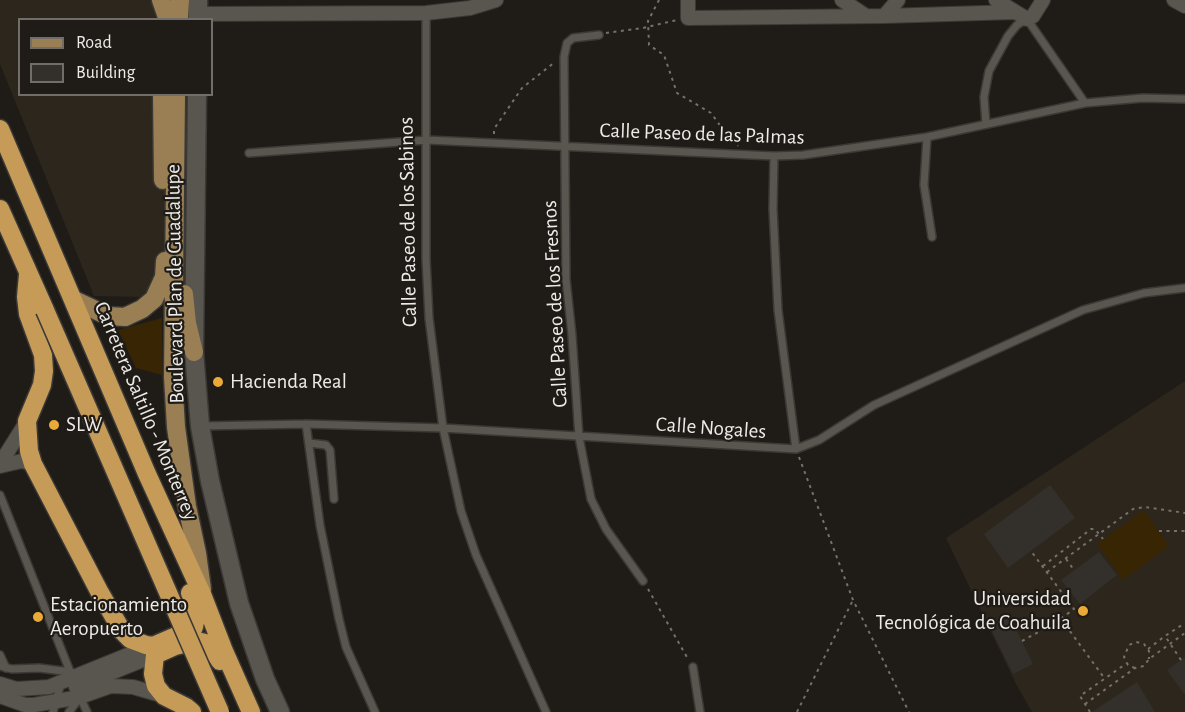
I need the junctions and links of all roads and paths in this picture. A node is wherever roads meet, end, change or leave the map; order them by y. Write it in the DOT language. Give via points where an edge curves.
graph roads {
  1 [pos="161,0"];
  2 [pos="180,0"];
  3 [pos="495,0"];
  4 [pos="659,0"];
  5 [pos="688,0"];
  6 [pos="842,0"];
  7 [pos="898,0"];
  8 [pos="996,0"];
  9 [pos="1043,0"];
  10 [pos="1174,0"];
  11 [pos="1185,6"];
  12 [pos="427,7"];
  13 [pos="198,11"];
  14 [pos="1021,15"];
  15 [pos="866,16"];
  16 [pos="884,16"];
  17 [pos="161,18"];
  18 [pos="167,18"];
  19 [pos="179,18"];
  20 [pos="688,18"];
  21 [pos="647,27"];
  22 [pos="599,34"];
  23 [pos="564,55"];
  24 [pos="162,96"];
  25 [pos="176,96"];
  26 [pos="185,96"];
  27 [pos="197,96"];
  28 [pos="1185,99"];
  29 [pos="1085,103"];
  30 [pos="986,124"];
  31 [pos="0,129"];
  32 [pos="927,137"];
  33 [pos="427,140"];
  34 [pos="492,143"];
  35 [pos="564,146"];
  36 [pos="249,153"];
  37 [pos="751,155"];
  38 [pos="774,156"];
  39 [pos="0,209"];
  40 [pos="932,237"];
  41 [pos="28,274"];
  42 [pos="1185,288"];
  43 [pos="74,300"];
  44 [pos="194,352"];
  45 [pos="27,421"];
  46 [pos="306,424"];
  47 [pos="200,426"];
  48 [pos="443,428"];
  49 [pos="579,437"];
  50 [pos="309,443"];
  51 [pos="796,449"];
  52 [pos="33,464"];
  53 [pos="0,465"];
  54 [pos="147,474"];
  55 [pos="0,495"];
  56 [pos="334,499"];
  57 [pos="1185,513"];
  58 [pos="1159,531"];
  59 [pos="1185,531"];
  60 [pos="1099,534"];
  61 [pos="1103,539"];
  62 [pos="1031,550"];
  63 [pos="1066,558"];
  64 [pos="1043,566"];
  65 [pos="1074,570"];
  66 [pos="1047,572"];
  67 [pos="643,581"];
  68 [pos="202,594"];
  69 [pos="853,600"];
  70 [pos="1061,619"];
  71 [pos="1185,623"];
  72 [pos="1185,633"];
  73 [pos="1165,636"];
  74 [pos="1022,642"];
  75 [pos="1170,644"];
  76 [pos="1148,648"];
  77 [pos="152,650"];
  78 [pos="0,655"];
  79 [pos="1149,659"];
  80 [pos="1181,660"];
  81 [pos="1127,663"];
  82 [pos="3,667"];
  83 [pos="693,667"];
  84 [pos="1135,668"];
  85 [pos="1105,679"];
  86 [pos="72,683"];
  87 [pos="0,684"];
  88 [pos="0,696"];
  89 [pos="164,696"];
  90 [pos="1085,704"];
  91 [pos="54,706"];
  92 [pos="30,709"];
  93 [pos="69,712"];
  94 [pos="87,712"];
  95 [pos="192,712"];
  96 [pos="220,712"];
  97 [pos="243,712"];
  98 [pos="251,712"];
  99 [pos="280,712"];
  100 [pos="375,712"];
  101 [pos="546,712"];
  102 [pos="700,712"];
  103 [pos="797,712"];
  104 [pos="909,712"];
  105 [pos="1090,712"];
  1 -- 17 [label="main road"];
  1 -- 18 [label="main road"];
  2 -- 19 [label="main road"];
  3 -- 12 [label="street" via="470,8"];
  4 -- 21 [label="path"];
  5 -- 20 [label="street"];
  6 -- 15 [label="street"];
  7 -- 16 [label="street"];
  8 -- 14 [label="street"];
  9 -- 14 [label="street" via="1033,16"];
  10 -- 11 [label="street"];
  12 -- 13 [label="street"];
  12 -- 33 [label="lane, Calle Paseo de los Sabinos"];
  14 -- 16 [label="street"];
  14 -- 29 [label="lane"];
  14 -- 30 [label="lane" via="989,71 984,97"];
  15 -- 16 [label="street"];
  15 -- 20 [label="street"];
  20 -- 21 [label="path"];
  21 -- 22 [label="path"];
  21 -- 37 [label="path" via="649,45 664,55 677,93 711,113 727,135"];
  22 -- 23 [label="lane" via="573,38"];
  23 -- 34 [label="path" via="522,88 495,129"];
  23 -- 35 [label="lane, Calle Paseo de los Fresnos"];
  24 -- 43 [label="main road, Boulevard Plan de Guadalupe" via="165,265 160,288 142,309 125,317 108,316"];
  25 -- 68 [label="main road, Boulevard Plan de Guadalupe" via="173,377 176,427"];
  26 -- 44 [label="main road" via="183,287"];
  27 -- 44 [label="street, Boulevard Plan de Guadalupe"];
  28 -- 29 [label="lane, Calle Paseo de las Palmas"];
  29 -- 30 [label="lane, Calle Paseo de las Palmas"];
  30 -- 32 [label="lane, Calle Paseo de las Palmas"];
  31 -- 43 [label="highway, Carretera Saltillo - Monterrey"];
  32 -- 38 [label="lane, Calle Paseo de las Palmas"];
  32 -- 40 [label="lane" via="924,185"];
  33 -- 34 [label="lane, Calle Paseo de las Palmas"];
  33 -- 36 [label="lane, Calle Paseo de las Palmas"];
  33 -- 48 [label="lane, Calle Paseo de los Sabinos" via="429,318"];
  34 -- 35 [label="lane, Calle Paseo de las Palmas"];
  35 -- 37 [label="lane, Calle Paseo de las Palmas"];
  35 -- 49 [label="lane, Calle Paseo de los Fresnos" via="566,279"];
  37 -- 38 [label="lane, Calle Paseo de las Palmas"];
  38 -- 51 [label="lane" via="778,310"];
  39 -- 41 [label="highway"];
  41 -- 45 [label="highway" via="28,314 43,354 44,371"];
  41 -- 96 [label="highway, bridge"];
  42 -- 51 [label="lane, Calle Nogales" via="1144,293 1083,310 874,405 819,440"];
  43 -- 54 [label="highway, Carretera Saltillo - Monterrey"];
  44 -- 47 [label="street, Boulevard Plan de Guadalupe"];
  45 -- 52 [label="highway"];
  45 -- 53 [label="street"];
  46 -- 47 [label="lane, Calle Nogales"];
  46 -- 48 [label="lane, Calle Nogales"];
  46 -- 50 [label="lane"];
  47 -- 99 [label="street, Boulevard Plan de Guadalupe" via="239,603"];
  48 -- 49 [label="lane, Calle Nogales"];
  48 -- 101 [label="lane, Calle Paseo de los Sabinos" via="460,511"];
  49 -- 51 [label="lane, Calle Nogales"];
  49 -- 67 [label="lane, Calle Paseo de los Fresnos" via="591,499 606,529"];
  50 -- 56 [label="lane" via="326,445 330,450"];
  50 -- 100 [label="lane" via="339,619 346,647"];
  51 -- 69 [label="path"];
  52 -- 53 [label="street"];
  52 -- 77 [label="highway" via="122,631"];
  54 -- 68 [label="highway, Carretera Saltillo - Monterrey"];
  54 -- 77 [label="highway" via="153,511 197,611 194,627"];
  55 -- 86 [label="lane"];
  57 -- 60 [label="path" via="1139,507"];
  58 -- 59 [label="path"];
  60 -- 61 [label="path"];
  60 -- 63 [label="path"];
  60 -- 64 [label="path" via="1095,529 1089,530"];
  62 -- 64 [label="path"];
  63 -- 65 [label="path"];
  63 -- 66 [label="path"];
  64 -- 66 [label="path"];
  66 -- 70 [label="path" via="1074,609"];
  67 -- 83 [label="path"];
  68 -- 98 [label="highway, Carretera Saltillo - Monterrey"];
  69 -- 103 [label="path"];
  69 -- 104 [label="path"];
  70 -- 74 [label="path"];
  70 -- 85 [label="path"];
  71 -- 73 [label="path"];
  72 -- 75 [label="path"];
  73 -- 75 [label="path"];
  73 -- 76 [label="path"];
  75 -- 79 [label="path"];
  75 -- 80 [label="path"];
  76 -- 79 [label="path"];
  76 -- 81 [label="path" via="1140,643 1129,645 1124,652"];
  77 -- 86 [label="street"];
  77 -- 89 [label="highway" via="154,679"];
  77 -- 97 [label="highway" via="197,641 209,644 217,653"];
  78 -- 82 [label="lane"];
  79 -- 84 [label="path" via="1144,666"];
  81 -- 84 [label="path"];
  81 -- 85 [label="path"];
  82 -- 86 [label="lane" via="39,668"];
  83 -- 102 [label="lane"];
  84 -- 90 [label="path"];
  85 -- 90 [label="path" via="1080,696"];
  86 -- 87 [label="street" via="33,689"];
  86 -- 89 [label="street" via="133,687"];
  86 -- 91 [label="street"];
  86 -- 91 [label="lane"];
  86 -- 93 [label="lane"];
  86 -- 94 [label="lane"];
  88 -- 92 [label="street"];
  89 -- 95 [label="highway"];
  90 -- 105 [label="path"];
  91 -- 92 [label="street"];
}
